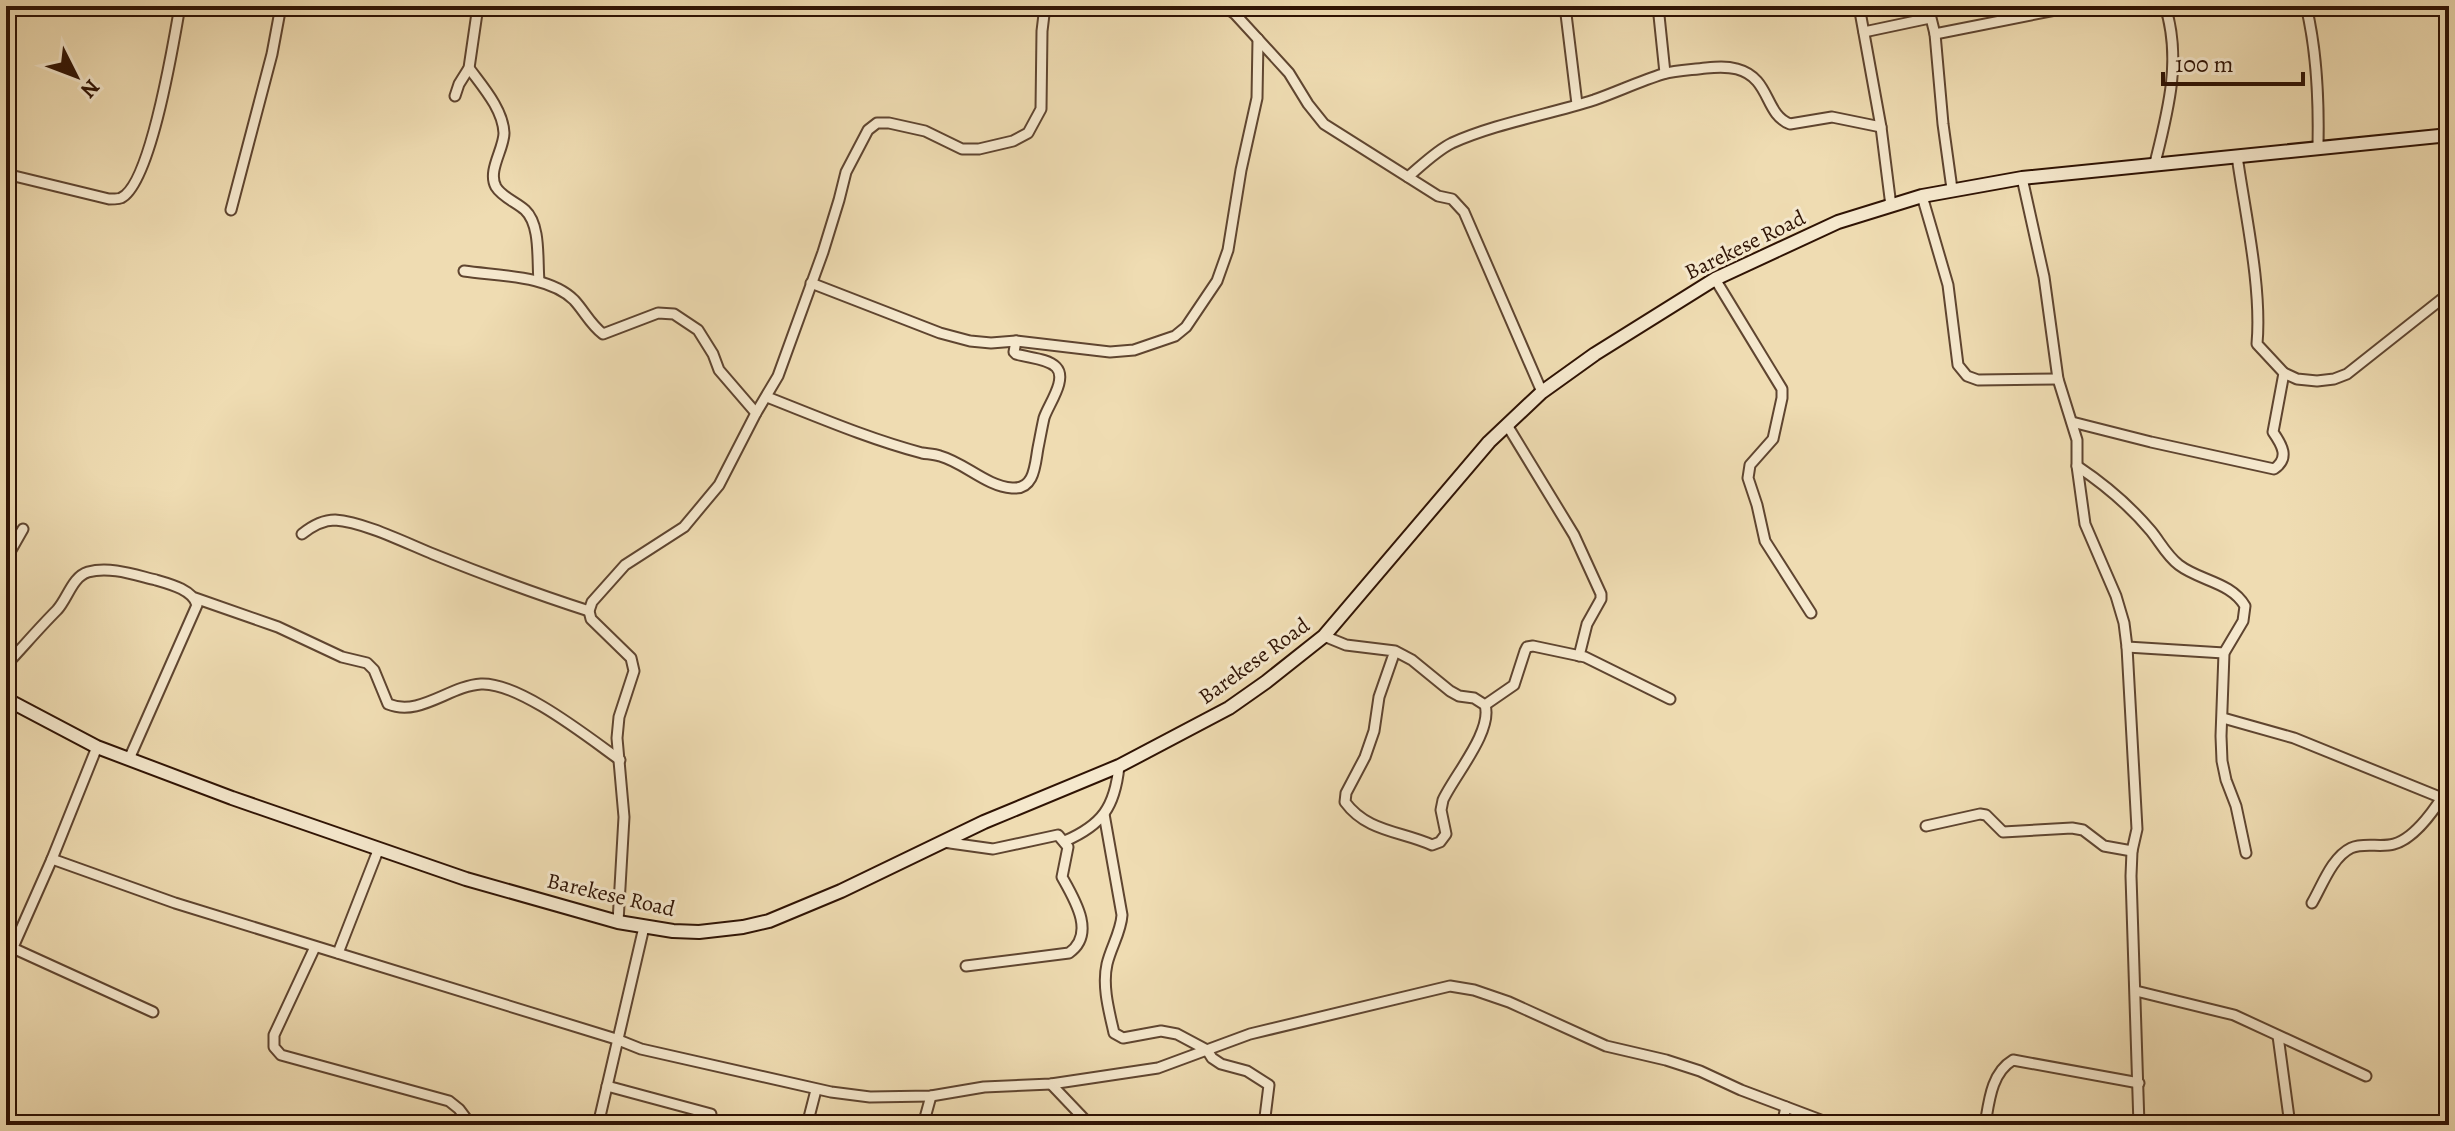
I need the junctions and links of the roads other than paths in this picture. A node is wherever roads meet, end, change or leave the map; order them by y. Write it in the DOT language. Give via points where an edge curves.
graph roads {
  1 [pos="180,6"];
  2 [pos="281,6"];
  3 [pos="478,6"];
  4 [pos="1045,6"];
  5 [pos="1224,6"];
  6 [pos="1565,6"];
  7 [pos="1658,6"];
  8 [pos="1859,6"];
  9 [pos="1928,6"];
  10 [pos="2071,6"];
  11 [pos="2165,6"];
  12 [pos="2306,6"];
  13 [pos="1930,18"];
  14 [pos="1864,32"];
  15 [pos="1935,34"];
  16 [pos="1258,39"];
  17 [pos="469,68"];
  18 [pos="1665,73"];
  19 [pos="455,96"];
  20 [pos="1577,104"];
  21 [pos="1881,127"];
  22 [pos="2449,135"];
  23 [pos="2318,147"];
  24 [pos="2237,156"];
  25 [pos="2155,163"];
  26 [pos="6,174"];
  27 [pos="1408,177"];
  28 [pos="2022,178"];
  29 [pos="1952,189"];
  30 [pos="1922,196"];
  31 [pos="1891,206"];
  32 [pos="231,210"];
  33 [pos="464,271"];
  34 [pos="1715,279"];
  35 [pos="539,281"];
  36 [pos="811,283"];
  37 [pos="2449,296"];
  38 [pos="1016,341"];
  39 [pos="2284,373"];
  40 [pos="2058,379"];
  41 [pos="1542,392"];
  42 [pos="767,397"];
  43 [pos="756,413"];
  44 [pos="2072,422"];
  45 [pos="1507,425"];
  46 [pos="2077,466"];
  47 [pos="23,529"];
  48 [pos="302,534"];
  49 [pos="6,559"];
  50 [pos="195,598"];
  51 [pos="589,611"];
  52 [pos="1811,613"];
  53 [pos="1324,636"];
  54 [pos="2127,647"];
  55 [pos="1395,651"];
  56 [pos="2224,653"];
  57 [pos="1579,656"];
  58 [pos="6,665"];
  59 [pos="1670,699"];
  60 [pos="9,701"];
  61 [pos="1485,705"];
  62 [pos="2223,718"];
  63 [pos="6,722"];
  64 [pos="97,747"];
  65 [pos="129,759"];
  66 [pos="620,760"];
  67 [pos="1119,766"];
  68 [pos="2449,786"];
  69 [pos="2442,798"];
  70 [pos="1104,814"];
  71 [pos="1926,826"];
  72 [pos="1065,841"];
  73 [pos="943,842"];
  74 [pos="379,848"];
  75 [pos="2132,851"];
  76 [pos="2246,853"];
  77 [pos="52,859"];
  78 [pos="2312,903"];
  79 [pos="618,922"];
  80 [pos="644,927"];
  81 [pos="9,947"];
  82 [pos="315,947"];
  83 [pos="338,953"];
  84 [pos="6,963"];
  85 [pos="966,966"];
  86 [pos="2136,991"];
  87 [pos="153,1012"];
  88 [pos="2278,1036"];
  89 [pos="616,1039"];
  90 [pos="1207,1050"];
  91 [pos="2366,1076"];
  92 [pos="2139,1083"];
  93 [pos="1051,1084"];
  94 [pos="607,1086"];
  95 [pos="816,1090"];
  96 [pos="931,1096"];
  97 [pos="1786,1107"];
  98 [pos="711,1114"];
  99 [pos="471,1125"];
  100 [pos="598,1125"];
  101 [pos="807,1125"];
  102 [pos="923,1125"];
  103 [pos="1090,1125"];
  104 [pos="1264,1125"];
  105 [pos="1782,1125"];
  106 [pos="1834,1125"];
  107 [pos="1985,1125"];
  108 [pos="2139,1125"];
  109 [pos="2290,1125"];
  1 -- 26 [label="street" via="150,148 132,188 121,199"];
  2 -- 32 [label="street"];
  3 -- 17 [label="street"];
  4 -- 36 [label="street" via="1041,109 1028,133 1013,141 962,149 925,131 877,123 846,172"];
  5 -- 16 [label="street"];
  6 -- 20 [label="street"];
  7 -- 18 [label="street"];
  8 -- 14 [label="street"];
  9 -- 13 [label="street"];
  10 -- 15 [label="street"];
  11 -- 25 [label="street" via="2175,54"];
  12 -- 23 [label="street"];
  13 -- 14 [label="street"];
  13 -- 15 [label="street"];
  14 -- 21 [label="street"];
  15 -- 29 [label="street"];
  16 -- 27 [label="street" via="1324,124"];
  16 -- 38 [label="street" via="1257,98 1228,250 1217,281 1186,327 1134,350 1110,352"];
  17 -- 19 [label="street"];
  17 -- 35 [label="street" via="494,102 503,127 494,185 533,221"];
  18 -- 20 [label="street"];
  18 -- 21 [label="street" via="1741,70 1767,93 1776,115 1790,124 1832,117"];
  20 -- 27 [label="street" via="1450,144"];
  21 -- 31 [label="street"];
  22 -- 23 [label="main road, Barekese Road"];
  23 -- 24 [label="main road, Barekese Road"];
  24 -- 25 [label="main road, Barekese Road"];
  24 -- 39 [label="street" via="2257,344"];
  25 -- 28 [label="main road, Barekese Road"];
  27 -- 41 [label="street" via="1452,199 1464,212"];
  28 -- 29 [label="main road, Barekese Road"];
  28 -- 40 [label="street" via="2044,277"];
  29 -- 30 [label="main road, Barekese Road"];
  30 -- 31 [label="main road, Barekese Road"];
  30 -- 40 [label="street" via="1948,285 1958,365 1978,380"];
  31 -- 34 [label="main road, Barekese Road" via="1838,222"];
  33 -- 35 [label="street"];
  34 -- 41 [label="main road, Barekese Road"];
  34 -- 52 [label="street" via="1782,389 1773,439 1750,465 1748,478 1765,541"];
  35 -- 43 [label="street" via="573,299 603,334 658,313 686,320 698,330 726,380"];
  36 -- 38 [label="street" via="940,333 970,341"];
  36 -- 42 [label="street"];
  37 -- 39 [label="street" via="2347,374 2317,381"];
  38 -- 42 [label="street" via="1016,354 1049,362 1060,374 1044,418 1033,477 1018,488"];
  39 -- 44 [label="street" via="2273,432 2284,453 2274,469"];
  40 -- 44 [label="street"];
  41 -- 45 [label="main road, Barekese Road"];
  42 -- 43 [label="street"];
  43 -- 51 [label="street" via="712,494 684,527 625,565"];
  44 -- 46 [label="street"];
  45 -- 53 [label="main road, Barekese Road"];
  45 -- 57 [label="street" via="1574,535 1601,594"];
  46 -- 54 [label="street" via="2085,524 2116,596"];
  46 -- 56 [label="street" via="2151,531 2177,564 2240,597 2246,613"];
  47 -- 49 [label="street"];
  48 -- 51 [label="street" via="324,521 350,523"];
  50 -- 58 [label="street" via="163,582 115,570 90,571 79,576"];
  50 -- 65 [label="street" via="197,605 177,655"];
  50 -- 66 [label="street" via="367,663 388,704 400,709 466,686 497,685 522,694"];
  51 -- 66 [label="street" via="631,658 634,671 619,717"];
  53 -- 55 [label="street" via="1346,645"];
  53 -- 67 [label="main road, Barekese Road" via="1229,708"];
  54 -- 56 [label="street"];
  54 -- 75 [label="street" via="2137,829"];
  55 -- 61 [label="street" via="1450,691"];
  55 -- 61 [label="street" via="1374,731 1345,802 1377,828 1432,845 1440,842 1446,834 1443,800 1483,730"];
  56 -- 62 [label="street"];
  57 -- 59 [label="street"];
  57 -- 61 [label="street" via="1527,647 1514,685"];
  60 -- 63 [label="street"];
  60 -- 64 [label="main road, Barekese Road"];
  62 -- 69 [label="street" via="2294,738"];
  62 -- 76 [label="street" via="2222,761"];
  64 -- 65 [label="main road, Barekese Road"];
  64 -- 77 [label="street"];
  65 -- 74 [label="main road, Barekese Road"];
  66 -- 79 [label="street" via="624,817"];
  67 -- 70 [label="street" via="1117,787"];
  67 -- 73 [label="main road, Barekese Road"];
  68 -- 69 [label="street"];
  69 -- 78 [label="street" via="2405,839 2351,849 2336,861"];
  70 -- 72 [label="street"];
  70 -- 90 [label="street" via="1122,915 1107,966 1114,1033 1123,1038 1161,1031"];
  71 -- 75 [label="street" via="1980,814 2003,832 2072,828 2104,846"];
  72 -- 73 [label="street" via="1058,835 993,849"];
  72 -- 85 [label="street" via="1062,877 1082,921 1077,947 1069,953"];
  73 -- 80 [label="main road, Barekese Road" via="769,921 699,932"];
  74 -- 79 [label="main road, Barekese Road"];
  74 -- 83 [label="street"];
  75 -- 86 [label="street"];
  77 -- 81 [label="street"];
  77 -- 82 [label="street"];
  79 -- 80 [label="main road, Barekese Road"];
  80 -- 89 [label="street"];
  81 -- 84 [label="street"];
  81 -- 87 [label="street"];
  82 -- 83 [label="street"];
  82 -- 99 [label="street" via="274,1035 281,1055 449,1101"];
  83 -- 89 [label="street"];
  86 -- 88 [label="street" via="2234,1015"];
  86 -- 92 [label="street"];
  88 -- 91 [label="street"];
  88 -- 109 [label="street"];
  89 -- 94 [label="street"];
  89 -- 95 [label="street" via="669,1057"];
  90 -- 93 [label="street" via="1158,1068"];
  90 -- 97 [label="street" via="1250,1034 1450,986 1509,1002 1606,1046 1700,1071"];
  90 -- 104 [label="street" via="1221,1064 1247,1071 1269,1085"];
  92 -- 107 [label="street" via="2013,1060 1997,1077"];
  92 -- 108 [label="street"];
  93 -- 96 [label="street"];
  93 -- 103 [label="street"];
  94 -- 98 [label="street"];
  94 -- 100 [label="street"];
  95 -- 96 [label="street" via="870,1097"];
  95 -- 101 [label="street"];
  96 -- 102 [label="street"];
  97 -- 105 [label="street"];
  97 -- 106 [label="street"];
}
